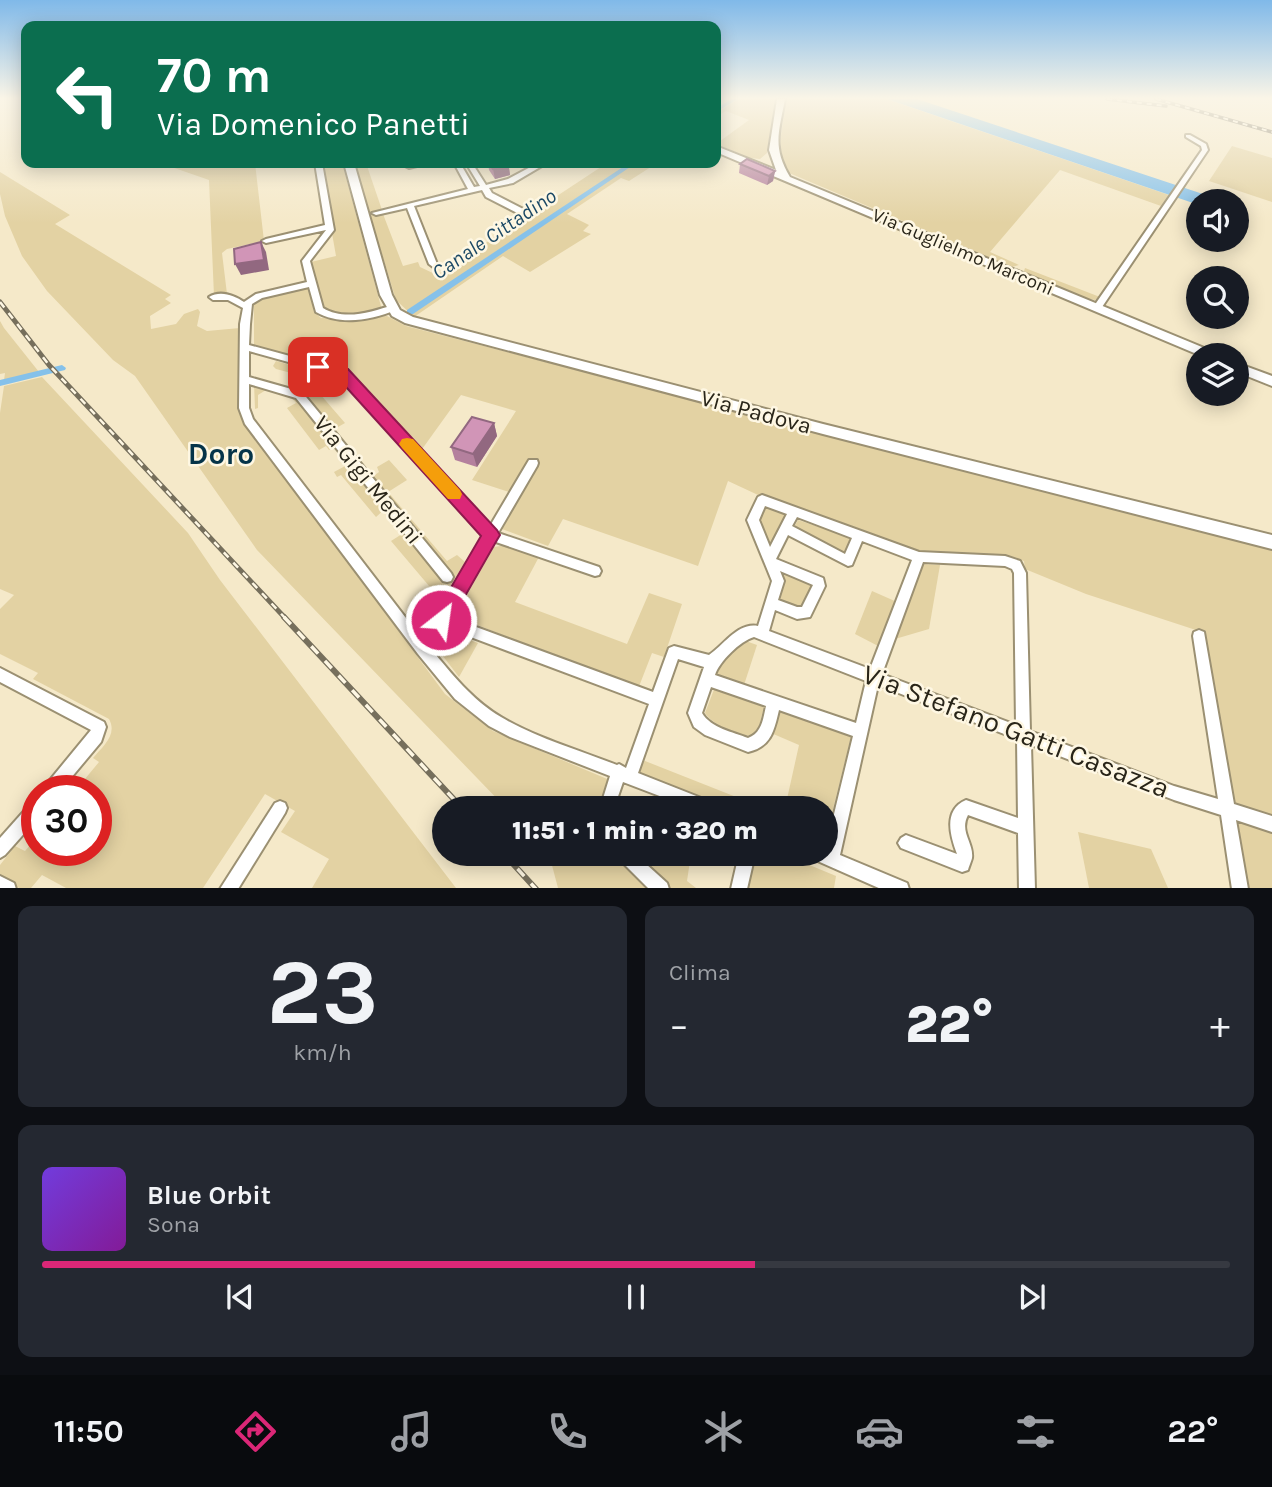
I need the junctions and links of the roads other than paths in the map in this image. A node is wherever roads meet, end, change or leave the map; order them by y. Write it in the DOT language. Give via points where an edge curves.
graph roads {
  1 [pos="775,140"];
  2 [pos="1196,140"];
  3 [pos="774,148"];
  4 [pos="721,151"];
  5 [pos="774,159"];
  6 [pos="761,164"];
  7 [pos="318,168"];
  8 [pos="350,168"];
  9 [pos="460,168"];
  10 [pos="472,168"];
  11 [pos="534,168"];
  12 [pos="793,181"];
  13 [pos="483,187"];
  14 [pos="472,190"];
  15 [pos="411,205"];
  16 [pos="376,213"];
  17 [pos="528,215"];
  18 [pos="330,228"];
  19 [pos="266,241"];
  20 [pos="433,264"];
  21 [pos="311,284"];
  22 [pos="213,297"];
  23 [pos="247,305"];
  24 [pos="393,308"];
  25 [pos="1097,308"];
  26 [pos="1186,345"];
  27 [pos="245,347"];
  28 [pos="1249,372"];
  29 [pos="244,379"];
  30 [pos="1272,381"];
  31 [pos="533,463"];
  32 [pos="793,513"];
  33 [pos="786,528"];
  34 [pos="491,535"];
  35 [pos="858,536"];
  36 [pos="1272,542"];
  37 [pos="919,557"];
  38 [pos="769,561"];
  39 [pos="595,571"];
  40 [pos="447,577"];
  41 [pos="771,603"];
  42 [pos="441,620"];
  43 [pos="762,634"];
  44 [pos="1199,636"];
  45 [pos="423,650"];
  46 [pos="713,661"];
  47 [pos="0,675"];
  48 [pos="874,676"];
  49 [pos="706,679"];
  50 [pos="657,700"];
  51 [pos="774,702"];
  52 [pos="861,732"];
  53 [pos="1023,735"];
  54 [pos="625,773"];
  55 [pos="64,775"];
  56 [pos="613,796"];
  57 [pos="680,796"];
  58 [pos="280,808"];
  59 [pos="1228,810"];
  60 [pos="838,812"];
  61 [pos="1272,824"];
  62 [pos="21,826"];
  63 [pos="1025,828"];
  64 [pos="906,843"];
  65 [pos="0,850"];
  66 [pos="838,864"];
  67 [pos="637,866"];
  68 [pos="744,866"];
  69 [pos="875,883"];
  70 [pos="0,884"];
  71 [pos="8,888"];
  72 [pos="228,888"];
  73 [pos="661,888"];
  74 [pos="739,888"];
  75 [pos="901,888"];
  76 [pos="1027,888"];
  77 [pos="1240,888"];
  1 -- 3 [label="main road"];
  2 -- 25 [label="street" via="1205,150"];
  3 -- 5 [label="main road"];
  3 -- 6 [label="main road"];
  4 -- 6 [label="main road, Via Guglielmo Marconi"];
  5 -- 6 [label="main road"];
  5 -- 12 [label="main road"];
  6 -- 12 [label="main road, Via Guglielmo Marconi"];
  7 -- 18 [label="street"];
  8 -- 24 [label="main road"];
  9 -- 14 [label="street"];
  10 -- 13 [label="street"];
  11 -- 13 [label="street" via="515,179"];
  12 -- 25 [label="main road, Via Guglielmo Marconi"];
  13 -- 14 [label="street"];
  13 -- 17 [label="street" via="496,200"];
  14 -- 15 [label="street"];
  15 -- 16 [label="street"];
  15 -- 20 [label="street"];
  18 -- 19 [label="street"];
  18 -- 21 [label="street" via="307,258"];
  21 -- 23 [label="street" via="259,296"];
  21 -- 24 [label="street" via="319,310 325,314 370,316"];
  22 -- 23 [label="street" via="230,297"];
  23 -- 27 [label="street"];
  24 -- 36 [label="main road, Via Padova" via="409,320 429,326"];
  25 -- 26 [label="main road, Via Guglielmo Marconi"];
  27 -- 29 [label="street"];
  27 -- 34 [label="street" via="342,373"];
  28 -- 30 [label="main road"];
  29 -- 40 [label="street, Via Gigi Medini" via="299,395"];
  29 -- 45 [label="street" via="248,421"];
  31 -- 34 [label="street"];
  32 -- 33 [label="street"];
  32 -- 35 [label="street"];
  32 -- 38 [label="street" via="762,500 753,520"];
  33 -- 35 [label="street" via="848,561"];
  33 -- 38 [label="street"];
  34 -- 39 [label="street"];
  34 -- 42 [label="street"];
  35 -- 37 [label="street"];
  37 -- 48 [label="street"];
  37 -- 53 [label="street" via="998,560 1013,564 1020,573"];
  38 -- 41 [label="street" via="778,581"];
  38 -- 41 [label="street" via="819,583 806,613"];
  41 -- 43 [label="street"];
  42 -- 45 [label="street"];
  42 -- 50 [label="street"];
  43 -- 46 [label="street" via="746,632"];
  43 -- 48 [label="street, Via Stefano Gatti Casazza"];
  44 -- 59 [label="street"];
  45 -- 54 [label="street" via="460,694 494,721"];
  46 -- 49 [label="street"];
  46 -- 50 [label="street" via="674,652"];
  47 -- 55 [label="street" via="99,727 96,737"];
  48 -- 52 [label="street"];
  48 -- 53 [label="street, Via Stefano Gatti Casazza"];
  49 -- 51 [label="street"];
  49 -- 51 [label="street" via="696,717 710,730 747,745 762,739"];
  50 -- 54 [label="street"];
  51 -- 52 [label="street"];
  52 -- 60 [label="street"];
  53 -- 59 [label="street, Via Stefano Gatti Casazza"];
  53 -- 63 [label="street"];
  54 -- 56 [label="street"];
  54 -- 57 [label="street"];
  58 -- 72 [label="street"];
  59 -- 61 [label="street, Via Stefano Gatti Casazza"];
  59 -- 77 [label="street"];
  62 -- 65 [label="street"];
  63 -- 64 [label="street" via="966,807 959,816 957,838 965,856 962,864"];
  63 -- 76 [label="street"];
  66 -- 69 [label="street"];
  67 -- 73 [label="street"];
  68 -- 74 [label="street"];
  69 -- 75 [label="street"];
  70 -- 71 [label="street"];
}
